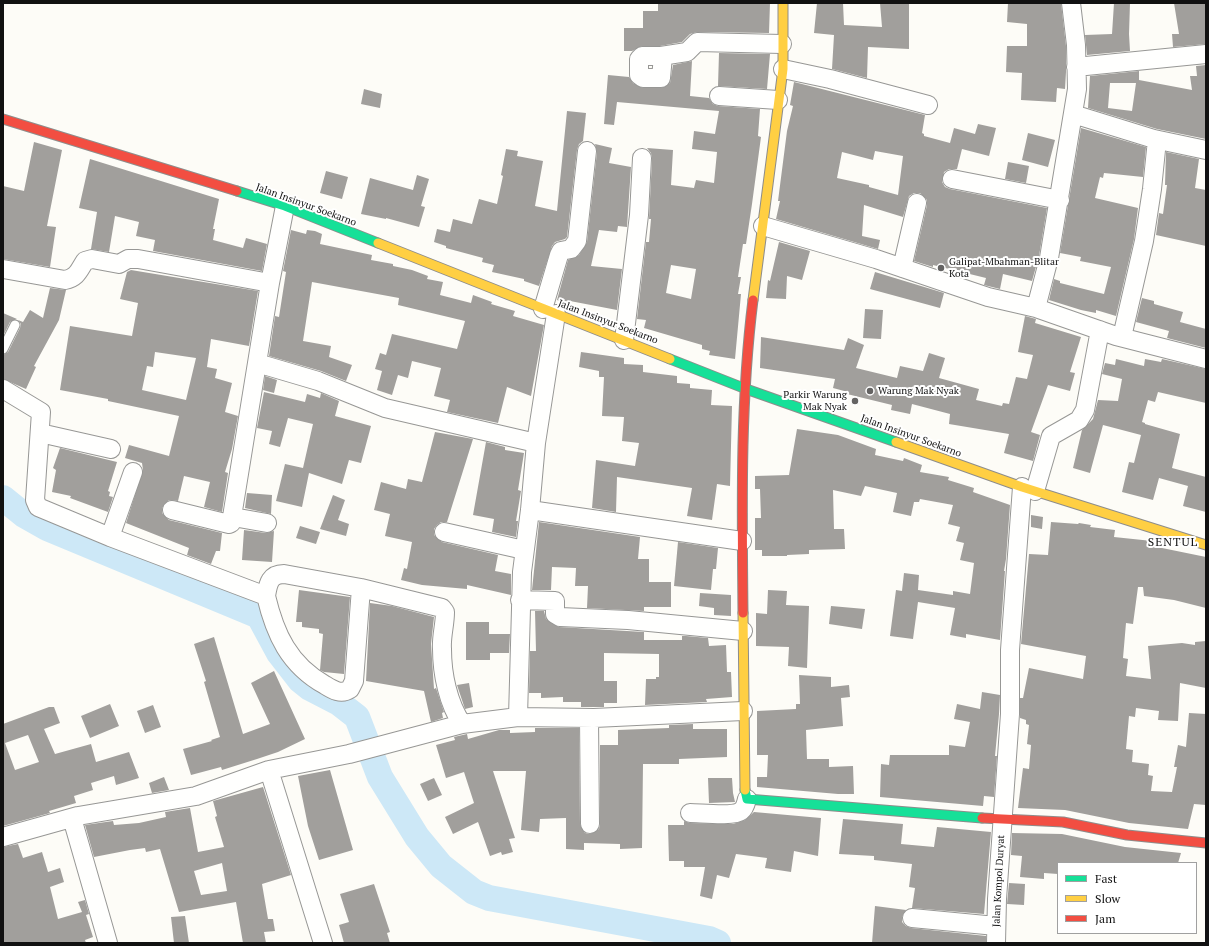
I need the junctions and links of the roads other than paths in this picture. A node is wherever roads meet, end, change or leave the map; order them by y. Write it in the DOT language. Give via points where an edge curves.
graph roads {
  1 [pos="783,3"];
  2 [pos="1071,3"];
  3 [pos="782,44"];
  4 [pos="1206,54"];
  5 [pos="662,56"];
  6 [pos="1076,67"];
  7 [pos="783,69"];
  8 [pos="719,96"];
  9 [pos="778,100"];
  10 [pos="928,105"];
  11 [pos="1073,114"];
  12 [pos="3,119"];
  13 [pos="1157,140"];
  14 [pos="1206,150"];
  15 [pos="587,151"];
  16 [pos="642,158"];
  17 [pos="952,179"];
  18 [pos="1060,200"];
  19 [pos="917,203"];
  20 [pos="285,206"];
  21 [pos="763,226"];
  22 [pos="3,268"];
  23 [pos="902,268"];
  24 [pos="270,283"];
  25 [pos="1036,308"];
  26 [pos="550,311"];
  27 [pos="15,325"];
  28 [pos="1100,330"];
  29 [pos="1122,337"];
  30 [pos="624,340"];
  31 [pos="3,349"];
  32 [pos="1206,358"];
  33 [pos="257,363"];
  34 [pos="3,389"];
  35 [pos="746,389"];
  36 [pos="40,433"];
  37 [pos="536,443"];
  38 [pos="111,450"];
  39 [pos="133,472"];
  40 [pos="1028,489"];
  41 [pos="172,510"];
  42 [pos="530,510"];
  43 [pos="233,517"];
  44 [pos="267,523"];
  45 [pos="444,532"];
  46 [pos="110,537"];
  47 [pos="742,541"];
  48 [pos="1206,544"];
  49 [pos="524,550"];
  50 [pos="361,588"];
  51 [pos="266,596"];
  52 [pos="520,600"];
  53 [pos="743,631"];
  54 [pos="743,711"];
  55 [pos="518,717"];
  56 [pos="589,718"];
  57 [pos="462,724"];
  58 [pos="269,770"];
  59 [pos="747,799"];
  60 [pos="690,813"];
  61 [pos="72,818"];
  62 [pos="1002,820"];
  63 [pos="590,824"];
  64 [pos="3,837"];
  65 [pos="1206,843"];
  66 [pos="912,918"];
  67 [pos="996,934"];
  68 [pos="108,943"];
  69 [pos="323,943"];
  1 -- 3 [label="street"];
  2 -- 6 [label="street"];
  3 -- 5 [label="street" via="703,41 697,42 690,51"];
  3 -- 7 [label="street"];
  4 -- 6 [label="street"];
  6 -- 11 [label="street" via="1077,89"];
  7 -- 9 [label="street"];
  7 -- 10 [label="street"];
  8 -- 9 [label="street"];
  9 -- 21 [label="street"];
  11 -- 13 [label="street"];
  11 -- 18 [label="street"];
  12 -- 20 [label="street, Jalan Insinyur Soekarno"];
  13 -- 14 [label="street"];
  13 -- 29 [label="street" via="1144,241"];
  15 -- 26 [label="street" via="577,241 571,249 561,251 559,255"];
  16 -- 30 [label="street" via="639,215"];
  17 -- 18 [label="street"];
  18 -- 25 [label="street"];
  19 -- 23 [label="street"];
  20 -- 24 [label="street"];
  20 -- 26 [label="street, Jalan Insinyur Soekarno"];
  21 -- 23 [label="street"];
  21 -- 35 [label="street" via="749,332"];
  22 -- 24 [label="street" via="65,280 77,275 85,261 119,264 128,259 138,259"];
  23 -- 25 [label="street" via="988,297"];
  24 -- 33 [label="street"];
  25 -- 28 [label="street"];
  26 -- 30 [label="street, Jalan Insinyur Soekarno"];
  26 -- 37 [label="street"];
  27 -- 31 [label="lane"];
  28 -- 29 [label="street"];
  28 -- 40 [label="street, Jalan Kompol Duryat" via="1085,410 1079,420 1051,436"];
  29 -- 32 [label="street"];
  30 -- 35 [label="street, Jalan Insinyur Soekarno"];
  33 -- 37 [label="street" via="318,381 385,408"];
  33 -- 43 [label="street"];
  34 -- 36 [label="street" via="40,410"];
  35 -- 40 [label="street, Jalan Insinyur Soekarno"];
  35 -- 47 [label="street" via="742,459"];
  36 -- 38 [label="street"];
  36 -- 46 [label="street" via="36,504 38,507"];
  37 -- 42 [label="street"];
  39 -- 46 [label="street"];
  40 -- 48 [label="street, Jalan Insinyur Soekarno"];
  40 -- 62 [label="street, Jalan Kompol Duryat" via="1010,650 1010,714"];
  41 -- 43 [label="street" via="229,524 232,523"];
  42 -- 47 [label="street"];
  42 -- 49 [label="street"];
  43 -- 44 [label="street"];
  45 -- 49 [label="street"];
  46 -- 51 [label="street"];
  47 -- 53 [label="street"];
  49 -- 52 [label="street"];
  50 -- 51 [label="street" via="279,574 269,581"];
  50 -- 51 [label="street" via="354,681 350,689 344,692 317,681 291,657 275,629"];
  50 -- 57 [label="street" via="442,608 445,612 442,648 444,676 453,706"];
  52 -- 53 [label="street" via="555,601 555,614 560,617 628,620"];
  52 -- 55 [label="street"];
  53 -- 54 [label="street"];
  54 -- 56 [label="street"];
  54 -- 59 [label="street"];
  55 -- 56 [label="street"];
  55 -- 57 [label="street"];
  56 -- 63 [label="street"];
  57 -- 58 [label="street" via="349,754"];
  58 -- 61 [label="street" via="196,796"];
  58 -- 69 [label="street"];
  59 -- 60 [label="street" via="740,812"];
  59 -- 62 [label="street"];
  61 -- 64 [label="street"];
  61 -- 68 [label="street"];
  62 -- 65 [label="street" via="1064,822 1127,835"];
  62 -- 67 [label="street, Jalan Kompol Duryat"];
  66 -- 67 [label="street"];
}
